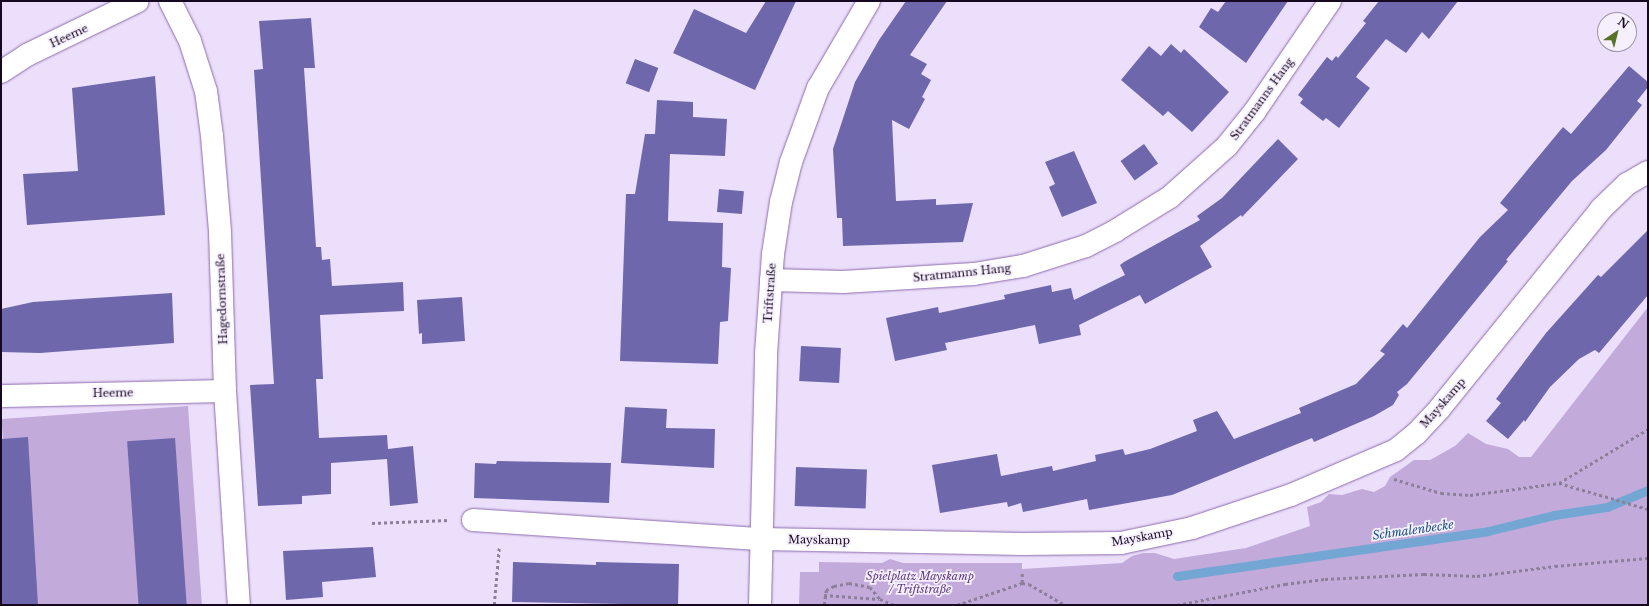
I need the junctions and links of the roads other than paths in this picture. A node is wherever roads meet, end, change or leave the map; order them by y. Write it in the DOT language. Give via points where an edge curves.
graph roads {
  1 [pos="138,1"];
  2 [pos="869,1"];
  3 [pos="1330,1"];
  4 [pos="178,4"];
  5 [pos="1,72"];
  6 [pos="1648,172"];
  7 [pos="771,280"];
  8 [pos="225,391"];
  9 [pos="1,396"];
  10 [pos="473,520"];
  11 [pos="761,539"];
  12 [pos="239,605"];
  13 [pos="760,605"];
  1 -- 5 [label="street, Heeme" via="27,55"];
  2 -- 7 [label="street, Triftstraße" via="832,61 799,139 781,202"];
  3 -- 7 [label="street, Stratmanns Hang" via="1256,111 1227,146 1170,197 1086,246 1030,264 974,274 842,282"];
  4 -- 8 [label="street, Hagedornstraße" via="206,91 212,136 220,232"];
  6 -- 11 [label="street, Mayskamp" via="1627,184 1601,209 1440,408 1416,434 1396,450 1364,465 1291,495 1192,528 1121,543 1022,544"];
  7 -- 11 [label="street, Triftstraße"];
  8 -- 9 [label="street, Heeme"];
  8 -- 12 [label="street, Hagedornstraße"];
  10 -- 11 [label="street, Mayskamp"];
  11 -- 13 [label="street, Triftstraße"];
}
